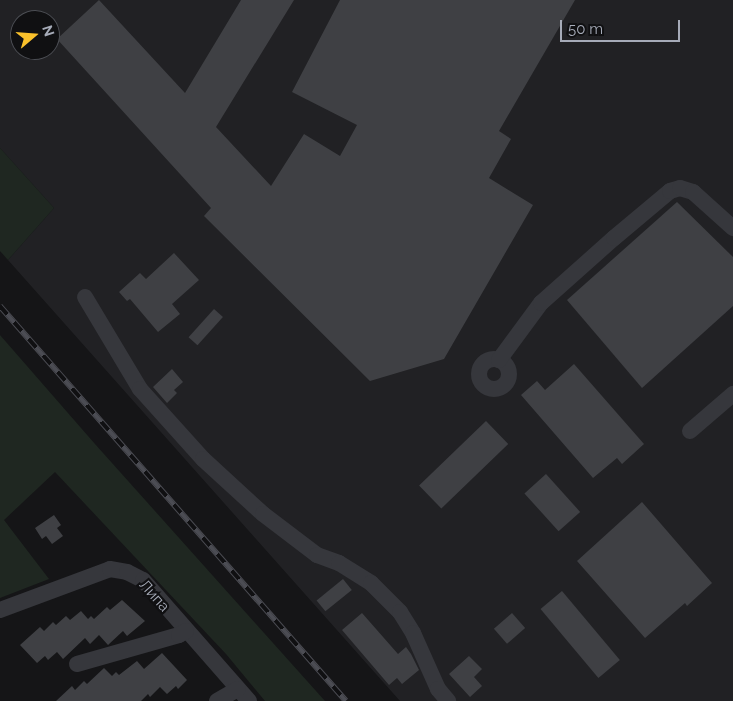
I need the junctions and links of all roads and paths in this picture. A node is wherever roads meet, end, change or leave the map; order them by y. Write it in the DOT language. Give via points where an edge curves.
graph roads {
  1 [pos="733,228"];
  2 [pos="85,297"];
  3 [pos="499,360"];
  4 [pos="733,394"];
  5 [pos="690,431"];
  6 [pos="0,610"];
  7 [pos="186,631"];
  8 [pos="77,664"];
  9 [pos="238,689"];
  10 [pos="217,701"];
  11 [pos="249,701"];
  12 [pos="448,701"];
  1 -- 3 [label="street" via="693,192 680,188 670,191 541,303"];
  2 -- 12 [label="street" via="140,389 203,459 263,514 317,555 338,563 371,583 400,612 438,689"];
  4 -- 5 [label="street"];
  6 -- 7 [label="street, Липа" via="110,569 127,572 143,580"];
  7 -- 8 [label="street"];
  7 -- 9 [label="street, Липа"];
  9 -- 10 [label="street"];
  9 -- 11 [label="street, Липа"];
}
